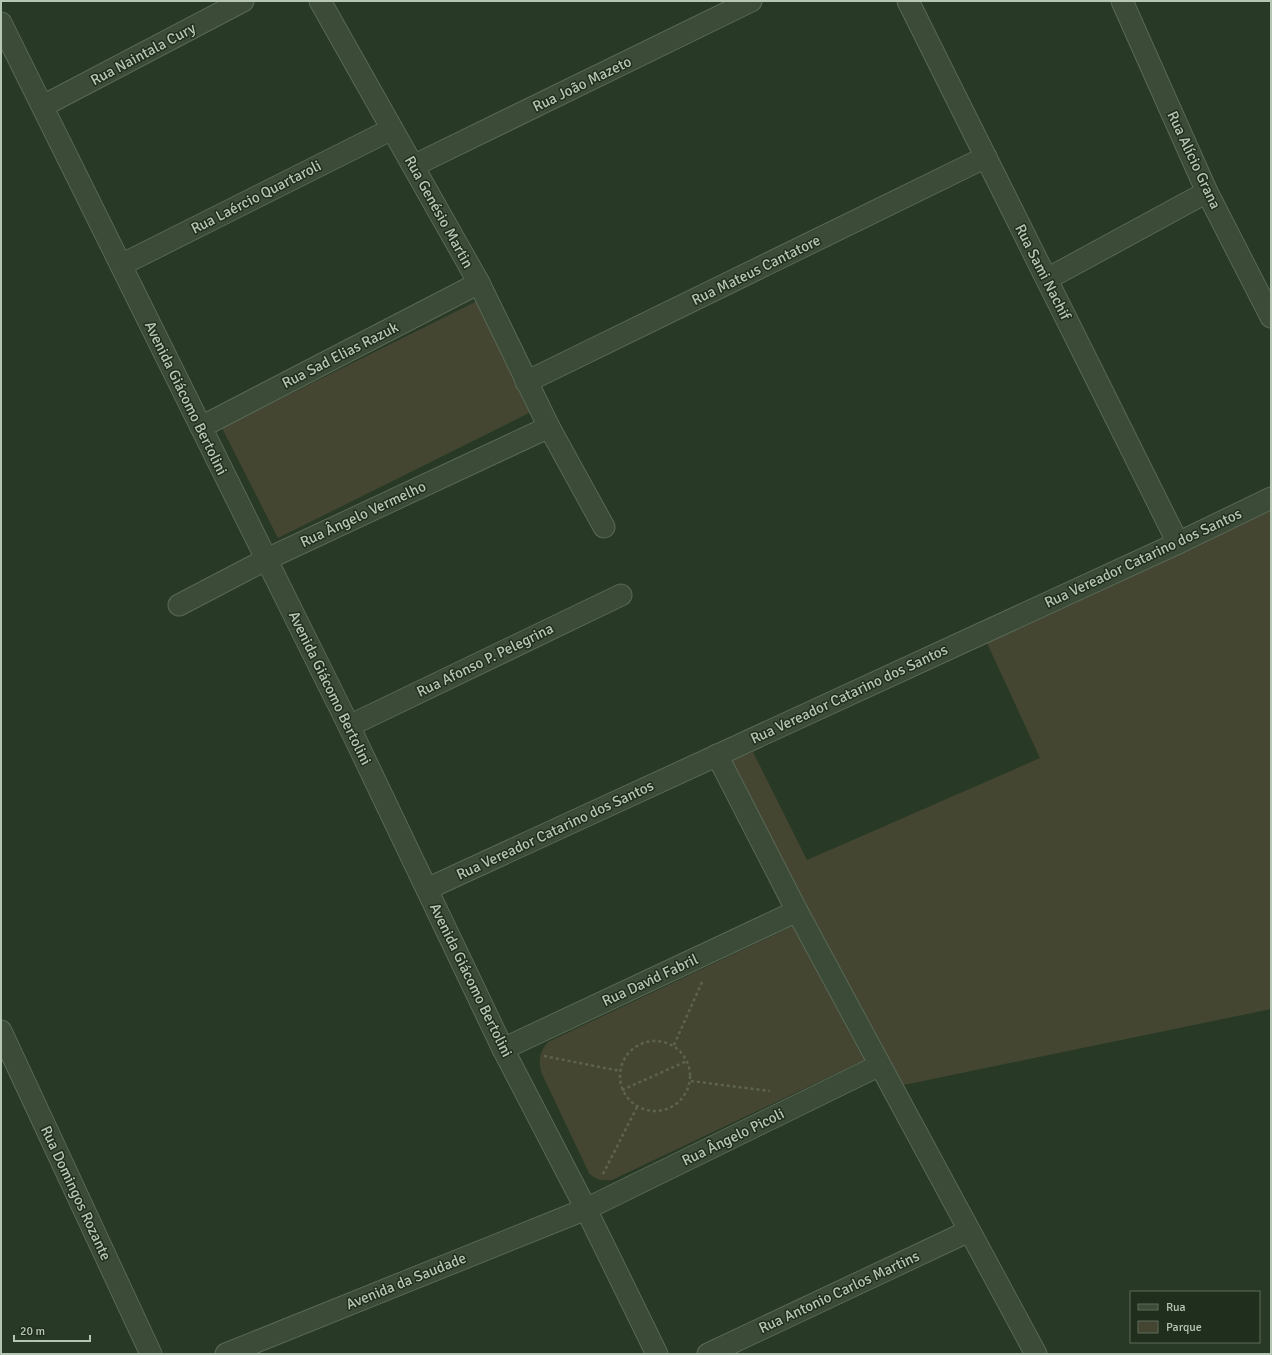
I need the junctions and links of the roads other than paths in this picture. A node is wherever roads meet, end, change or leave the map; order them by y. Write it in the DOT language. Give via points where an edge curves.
graph roads {
  1 [pos="243,1"];
  2 [pos="320,1"];
  3 [pos="751,1"];
  4 [pos="908,1"];
  5 [pos="1122,1"];
  6 [pos="1,23"];
  7 [pos="43,106"];
  8 [pos="392,129"];
  9 [pos="986,157"];
  10 [pos="413,166"];
  11 [pos="1207,192"];
  12 [pos="121,265"];
  13 [pos="1047,279"];
  14 [pos="479,283"];
  15 [pos="1271,317"];
  16 [pos="526,382"];
  17 [pos="200,427"];
  18 [pos="549,427"];
  19 [pos="1271,498"];
  20 [pos="604,527"];
  21 [pos="1178,543"];
  22 [pos="266,559"];
  23 [pos="621,595"];
  24 [pos="179,605"];
  25 [pos="349,726"];
  26 [pos="717,755"];
  27 [pos="427,889"];
  28 [pos="797,911"];
  29 [pos="1,1031"];
  30 [pos="503,1049"];
  31 [pos="880,1065"];
  32 [pos="586,1209"];
  33 [pos="969,1231"];
  34 [pos="151,1354"];
  35 [pos="226,1354"];
  36 [pos="657,1354"];
  37 [pos="708,1354"];
  38 [pos="1036,1354"];
  1 -- 7 [label="street, Rua Naintala Cury"];
  2 -- 8 [label="street, Rua Genésio Martin"];
  3 -- 10 [label="street, Rua João Mazeto"];
  4 -- 9 [label="street, Rua Sami Nachif"];
  5 -- 11 [label="street, Rua Alício Grana"];
  6 -- 7 [label="street, Avenida Giácomo Bertolini"];
  7 -- 12 [label="street, Avenida Giácomo Bertolini"];
  8 -- 10 [label="street, Rua Genésio Martin"];
  8 -- 12 [label="street, Rua Laércio Quartaroli"];
  9 -- 13 [label="street, Rua Sami Nachif"];
  9 -- 16 [label="street, Rua Mateus Cantatore"];
  10 -- 14 [label="street, Rua Genésio Martin"];
  11 -- 13 [label="street"];
  11 -- 15 [label="street, Rua Alício Grana"];
  12 -- 17 [label="street, Avenida Giácomo Bertolini"];
  13 -- 21 [label="street, Rua Sami Nachif"];
  14 -- 16 [label="street, Rua Genésio Martin"];
  14 -- 17 [label="street, Rua Sad Elias Razuk"];
  16 -- 18 [label="street, Rua Genésio Martin"];
  17 -- 22 [label="street, Avenida Giácomo Bertolini"];
  18 -- 20 [label="street, Rua Genésio Martin"];
  18 -- 22 [label="street, Rua Ângelo Vermelho"];
  19 -- 21 [label="street, Rua Vereador Catarino dos Santos"];
  21 -- 26 [label="street, Rua Vereador Catarino dos Santos"];
  22 -- 24 [label="street, Rua Ângelo Vermelho"];
  22 -- 25 [label="street, Avenida Giácomo Bertolini"];
  23 -- 25 [label="street, Rua Afonso P. Pelegrina"];
  25 -- 27 [label="street, Avenida Giácomo Bertolini"];
  26 -- 27 [label="street, Rua Vereador Catarino dos Santos"];
  26 -- 28 [label="street"];
  27 -- 30 [label="street, Avenida Giácomo Bertolini"];
  28 -- 30 [label="street, Rua David Fabril"];
  28 -- 31 [label="street"];
  29 -- 34 [label="street, Rua Domingos Rozante"];
  30 -- 32 [label="street, Avenida Giácomo Bertolini"];
  31 -- 32 [label="street, Rua Ângelo Picoli"];
  31 -- 33 [label="street"];
  32 -- 35 [label="street, Avenida da Saudade"];
  32 -- 36 [label="street, Avenida Giácomo Bertolini"];
  33 -- 37 [label="street, Rua Antonio Carlos Martins"];
  33 -- 38 [label="street"];
}
